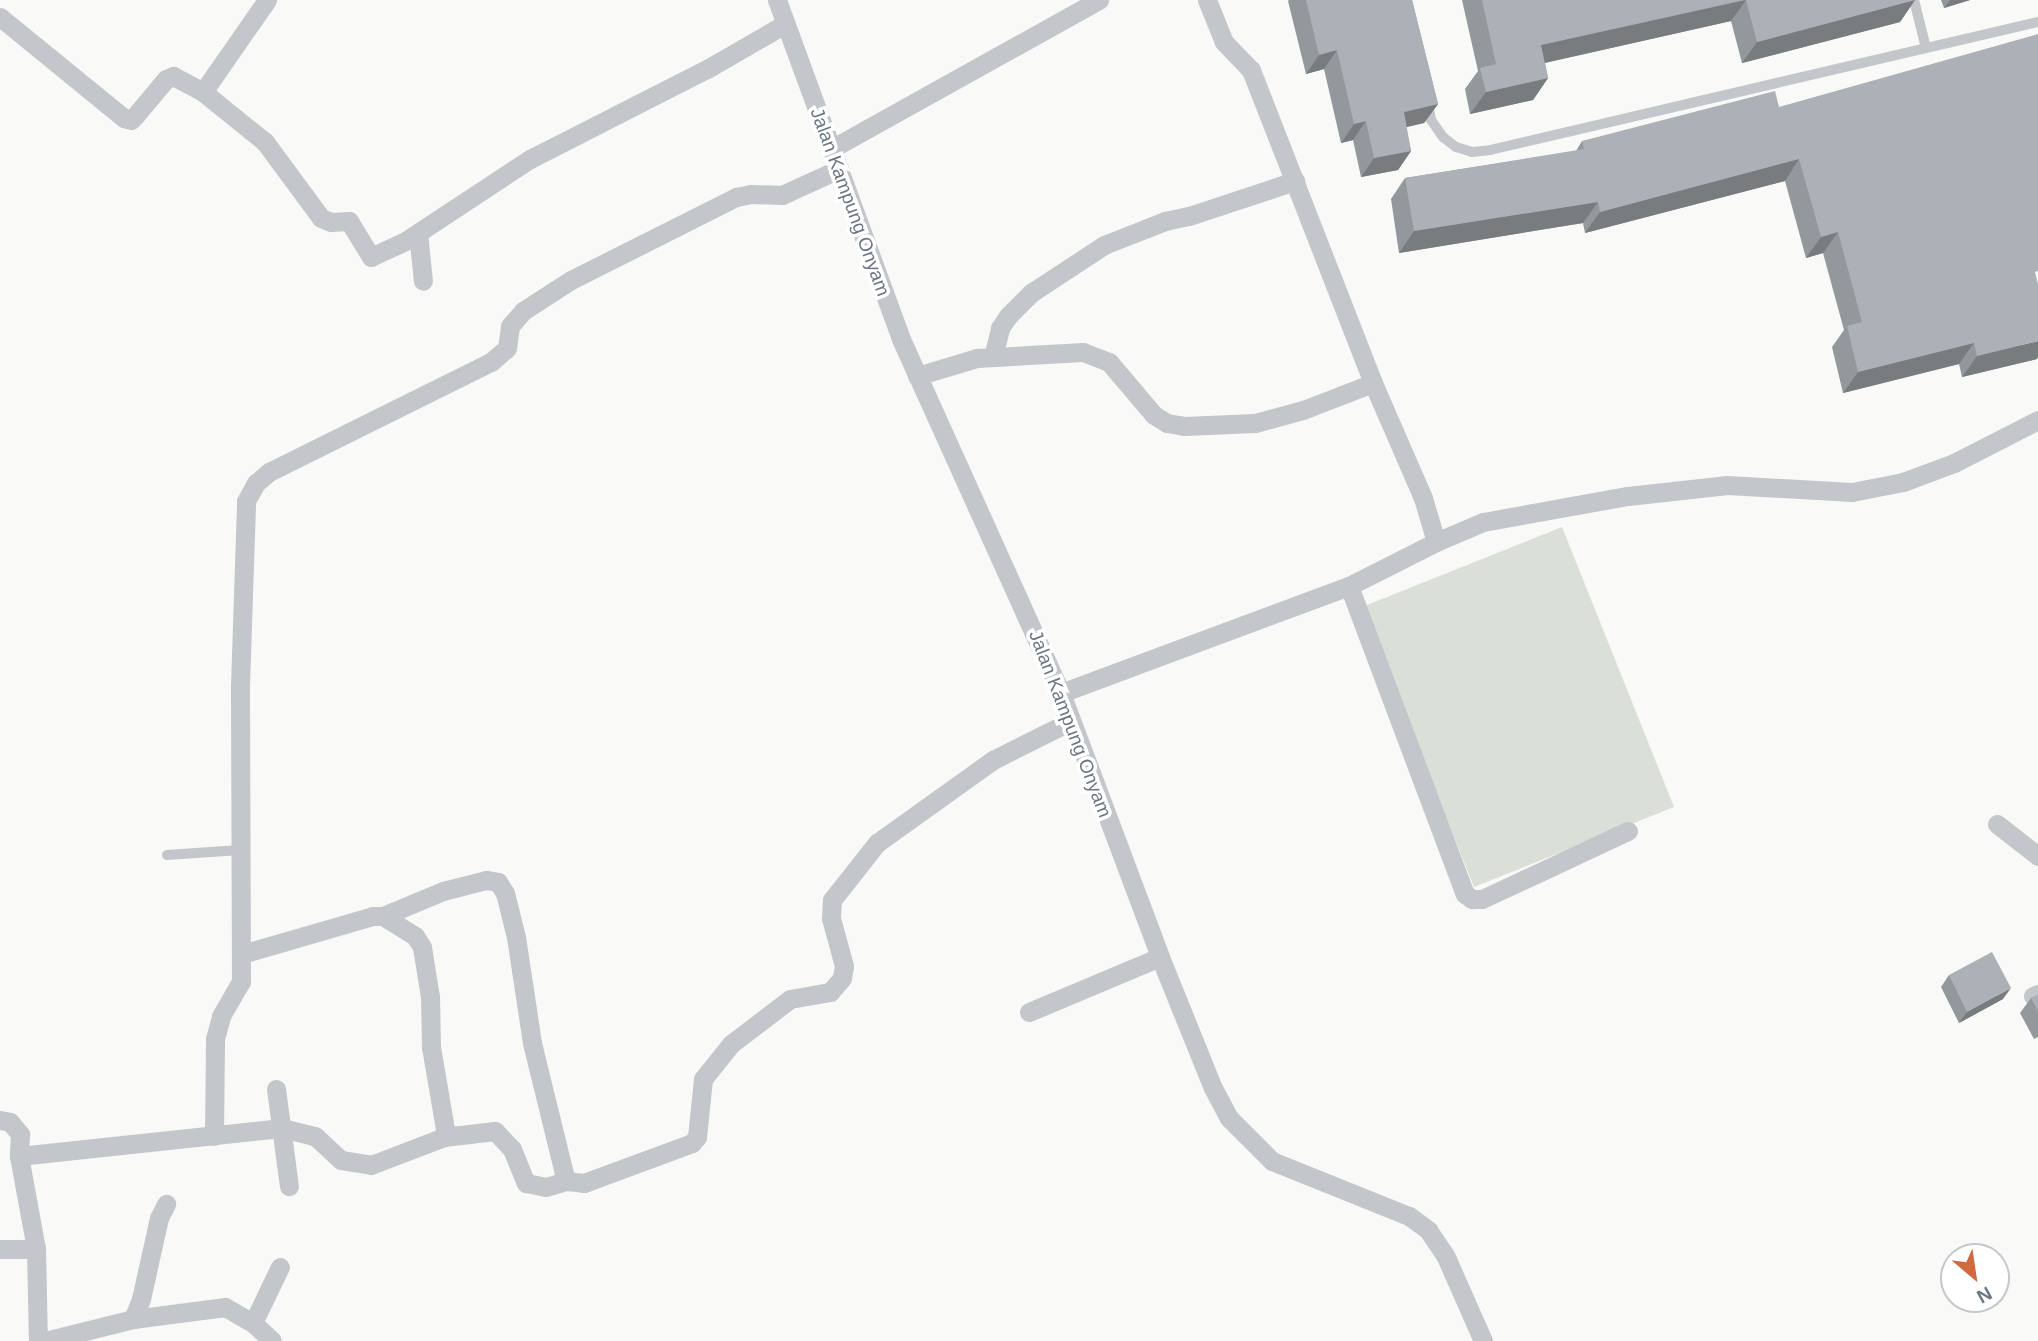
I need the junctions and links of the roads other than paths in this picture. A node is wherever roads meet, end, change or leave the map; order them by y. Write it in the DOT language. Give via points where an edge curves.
graph roads {
  1 [pos="267,0"];
  2 [pos="777,0"];
  3 [pos="1099,0"];
  4 [pos="1207,0"];
  5 [pos="1914,0"];
  6 [pos="0,17"];
  7 [pos="2038,22"];
  8 [pos="785,23"];
  9 [pos="1926,48"];
  10 [pos="203,92"];
  11 [pos="1426,93"];
  12 [pos="831,149"];
  13 [pos="839,169"];
  14 [pos="1295,181"];
  15 [pos="418,233"];
  16 [pos="423,281"];
  17 [pos="993,357"];
  18 [pos="917,376"];
  19 [pos="1373,383"];
  20 [pos="2038,420"];
  21 [pos="1436,542"];
  22 [pos="1349,586"];
  23 [pos="1061,693"];
  24 [pos="1070,720"];
  25 [pos="1997,824"];
  26 [pos="1628,831"];
  27 [pos="240,850"];
  28 [pos="167,855"];
  29 [pos="2038,856"];
  30 [pos="383,916"];
  31 [pos="242,954"];
  32 [pos="1160,957"];
  33 [pos="1030,1012"];
  34 [pos="276,1089"];
  35 [pos="0,1120"];
  36 [pos="282,1128"];
  37 [pos="214,1136"];
  38 [pos="444,1137"];
  39 [pos="19,1156"];
  40 [pos="566,1181"];
  41 [pos="289,1186"];
  42 [pos="166,1204"];
  43 [pos="0,1249"];
  44 [pos="36,1249"];
  45 [pos="280,1267"];
  46 [pos="133,1319"];
  47 [pos="253,1323"];
  48 [pos="38,1341"];
  49 [pos="46,1341"];
  50 [pos="272,1341"];
  51 [pos="1483,1341"];
  1 -- 10 [label="street"];
  2 -- 8 [label="street, Jalan Kampung Onyam"];
  3 -- 12 [label="street"];
  4 -- 14 [label="street" via="1224,42 1251,70"];
  5 -- 9 [label="lane"];
  6 -- 10 [label="street" via="124,118 131,120 173,76"];
  7 -- 9 [label="lane"];
  8 -- 12 [label="street, Jalan Kampung Onyam"];
  8 -- 15 [label="street" via="707,69 530,159"];
  9 -- 11 [label="lane" via="1472,152 1443,137 1431,120"];
  10 -- 15 [label="street" via="265,142 321,218 326,222 349,220 369,256"];
  12 -- 13 [label="street, Jalan Kampung Onyam"];
  13 -- 18 [label="street, Jalan Kampung Onyam"];
  13 -- 27 [label="street" via="782,195 736,197 571,280 523,311 510,326 507,348 491,362 269,472 256,483 246,501"];
  14 -- 17 [label="street" via="1104,245 1031,293 1007,316"];
  14 -- 19 [label="street"];
  15 -- 16 [label="street"];
  17 -- 18 [label="street"];
  17 -- 19 [label="street" via="1083,352 1109,362 1154,415 1184,426 1255,423"];
  18 -- 23 [label="street, Jalan Kampung Onyam"];
  19 -- 21 [label="street" via="1423,498"];
  20 -- 21 [label="street" via="1954,463 1903,482 1852,492 1727,485 1628,496 1483,522"];
  21 -- 22 [label="street"];
  22 -- 23 [label="street"];
  22 -- 26 [label="street" via="1465,894 1482,899"];
  23 -- 24 [label="street, Jalan Kampung Onyam"];
  24 -- 32 [label="street, Jalan Kampung Onyam"];
  24 -- 40 [label="street" via="993,760 877,844 832,900 831,918 844,966 842,978 830,992 790,999 731,1044 703,1079 692,1143 584,1183"];
  25 -- 29 [label="street"];
  27 -- 28 [label="lane"];
  27 -- 31 [label="street"];
  30 -- 31 [label="street"];
  30 -- 38 [label="street" via="415,936 422,947"];
  30 -- 40 [label="street" via="443,891 486,880 498,883 505,893 532,1043"];
  31 -- 37 [label="street" via="242,982 221,1016 215,1039"];
  32 -- 33 [label="street"];
  32 -- 51 [label="street, Jalan Kampung Onyam" via="1229,1118 1272,1161 1409,1216 1428,1230 1446,1257"];
  34 -- 36 [label="street"];
  35 -- 39 [label="street" via="16,1128"];
  36 -- 37 [label="street"];
  36 -- 38 [label="street" via="315,1136 341,1160 371,1165"];
  36 -- 41 [label="street"];
  37 -- 39 [label="street"];
  38 -- 40 [label="street" via="495,1131 512,1149 526,1183 546,1187"];
  39 -- 44 [label="street"];
  42 -- 46 [label="street"];
  43 -- 44 [label="street"];
  44 -- 48 [label="street"];
  45 -- 47 [label="street"];
  46 -- 47 [label="street" via="214,1306"];
  46 -- 49 [label="street"];
  47 -- 50 [label="street"];
}
